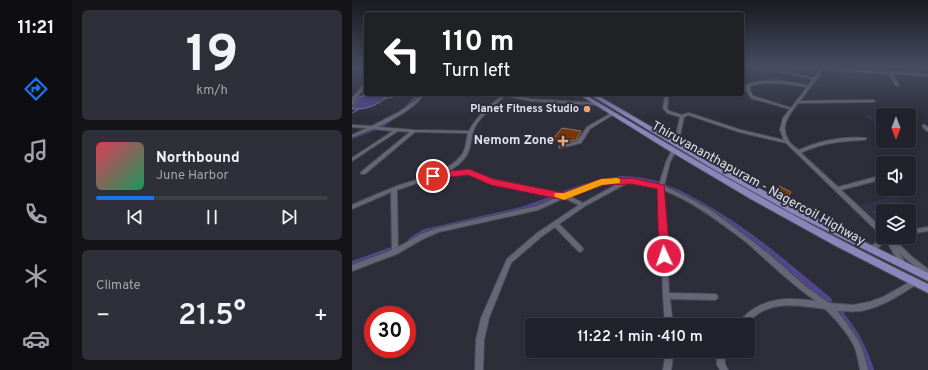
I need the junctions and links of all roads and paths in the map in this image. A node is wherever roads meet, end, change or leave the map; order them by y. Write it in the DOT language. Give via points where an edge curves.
graph roads {
  1 [pos="751,84"];
  2 [pos="796,84"];
  3 [pos="811,84"];
  4 [pos="364,86"];
  5 [pos="809,87"];
  6 [pos="420,96"];
  7 [pos="505,96"];
  8 [pos="584,96"];
  9 [pos="593,96"];
  10 [pos="667,96"];
  11 [pos="354,97"];
  12 [pos="873,101"];
  13 [pos="798,102"];
  14 [pos="600,103"];
  15 [pos="352,104"];
  16 [pos="792,109"];
  17 [pos="612,114"];
  18 [pos="682,116"];
  19 [pos="352,126"];
  20 [pos="374,128"];
  21 [pos="397,130"];
  22 [pos="414,131"];
  23 [pos="470,132"];
  24 [pos="352,136"];
  25 [pos="864,139"];
  26 [pos="787,142"];
  27 [pos="561,147"];
  28 [pos="675,148"];
  29 [pos="799,152"];
  30 [pos="352,160"];
  31 [pos="363,173"];
  32 [pos="436,174"];
  33 [pos="876,179"];
  34 [pos="628,181"];
  35 [pos="661,187"];
  36 [pos="394,189"];
  37 [pos="838,189"];
  38 [pos="564,196"];
  39 [pos="583,205"];
  40 [pos="352,207"];
  41 [pos="555,224"];
  42 [pos="876,225"];
  43 [pos="928,229"];
  44 [pos="916,231"];
  45 [pos="878,244"];
  46 [pos="891,244"];
  47 [pos="894,244"];
  48 [pos="580,249"];
  49 [pos="871,250"];
  50 [pos="396,252"];
  51 [pos="904,265"];
  52 [pos="352,268"];
  53 [pos="928,273"];
  54 [pos="903,276"];
  55 [pos="928,277"];
  56 [pos="915,282"];
  57 [pos="928,288"];
  58 [pos="666,296"];
  59 [pos="715,297"];
  60 [pos="826,305"];
  61 [pos="668,318"];
  62 [pos="748,318"];
  63 [pos="669,358"];
  64 [pos="720,358"];
  65 [pos="479,370"];
  66 [pos="667,370"];
  67 [pos="724,370"];
  68 [pos="864,370"];
  1 -- 16 [label="street" via="748,85 748,90 752,97"];
  2 -- 5 [label="street"];
  3 -- 5 [label="street"];
  4 -- 11 [label="street"];
  5 -- 13 [label="street"];
  6 -- 20 [label="street" via="402,111"];
  7 -- 14 [label="street" via="531,100"];
  7 -- 23 [label="street" via="487,110"];
  8 -- 14 [label="main road, Thiruvananthapuram - Nagercoil Highway"];
  9 -- 14 [label="main road, Thiruvananthapuram - Nagercoil Highway"];
  10 -- 18 [label="street" via="665,108"];
  11 -- 15 [label="street"];
  12 -- 13 [label="street"];
  13 -- 16 [label="street"];
  14 -- 17 [label="main road, Thiruvananthapuram - Nagercoil Highway"];
  14 -- 28 [label="main road, Thiruvananthapuram - Nagercoil Highway"];
  16 -- 26 [label="street" via="785,118 782,130"];
  17 -- 27 [label="street" via="588,128 578,142"];
  17 -- 28 [label="main road, Thiruvananthapuram - Nagercoil Highway"];
  18 -- 26 [label="street" via="688,114 740,131"];
  18 -- 28 [label="street"];
  19 -- 20 [label="street"];
  20 -- 21 [label="street"];
  20 -- 24 [label="street"];
  21 -- 22 [label="street"];
  21 -- 30 [label="street"];
  22 -- 23 [label="street"];
  22 -- 31 [label="street"];
  23 -- 32 [label="street" via="468,147 459,161 446,171"];
  25 -- 29 [label="street" via="839,140 809,146"];
  26 -- 29 [label="street"];
  28 -- 35 [label="street"];
  28 -- 49 [label="main road, Thiruvananthapuram - Nagercoil Highway"];
  28 -- 54 [label="main road, Thiruvananthapuram - Nagercoil Highway" via="791,219"];
  29 -- 37 [label="street"];
  32 -- 36 [label="street"];
  32 -- 38 [label="street" via="469,172 491,181"];
  33 -- 37 [label="street"];
  34 -- 35 [label="street"];
  34 -- 38 [label="street" via="601,182"];
  34 -- 39 [label="street"];
  35 -- 58 [label="street"];
  35 -- 60 [label="street" via="697,205"];
  36 -- 40 [label="street"];
  36 -- 50 [label="street"];
  37 -- 42 [label="street"];
  38 -- 39 [label="street"];
  38 -- 50 [label="street" via="538,208 438,230"];
  39 -- 41 [label="street"];
  41 -- 48 [label="street"];
  41 -- 65 [label="street" via="509,261 485,318 480,340"];
  43 -- 44 [label="street"];
  45 -- 49 [label="street"];
  46 -- 51 [label="street"];
  47 -- 53 [label="street"];
  49 -- 51 [label="main road, Thiruvananthapuram - Nagercoil Highway"];
  50 -- 52 [label="street"];
  51 -- 54 [label="main road"];
  51 -- 55 [label="main road, Thiruvananthapuram - Nagercoil Highway"];
  54 -- 56 [label="main road, Thiruvananthapuram - Nagercoil Highway"];
  56 -- 57 [label="main road, Thiruvananthapuram - Nagercoil Highway"];
  56 -- 60 [label="street" via="874,304 853,308"];
  58 -- 59 [label="street"];
  58 -- 61 [label="street"];
  60 -- 62 [label="street" via="779,302 757,309"];
  60 -- 68 [label="street" via="856,342"];
  63 -- 66 [label="street"];
  64 -- 67 [label="street"];
}
